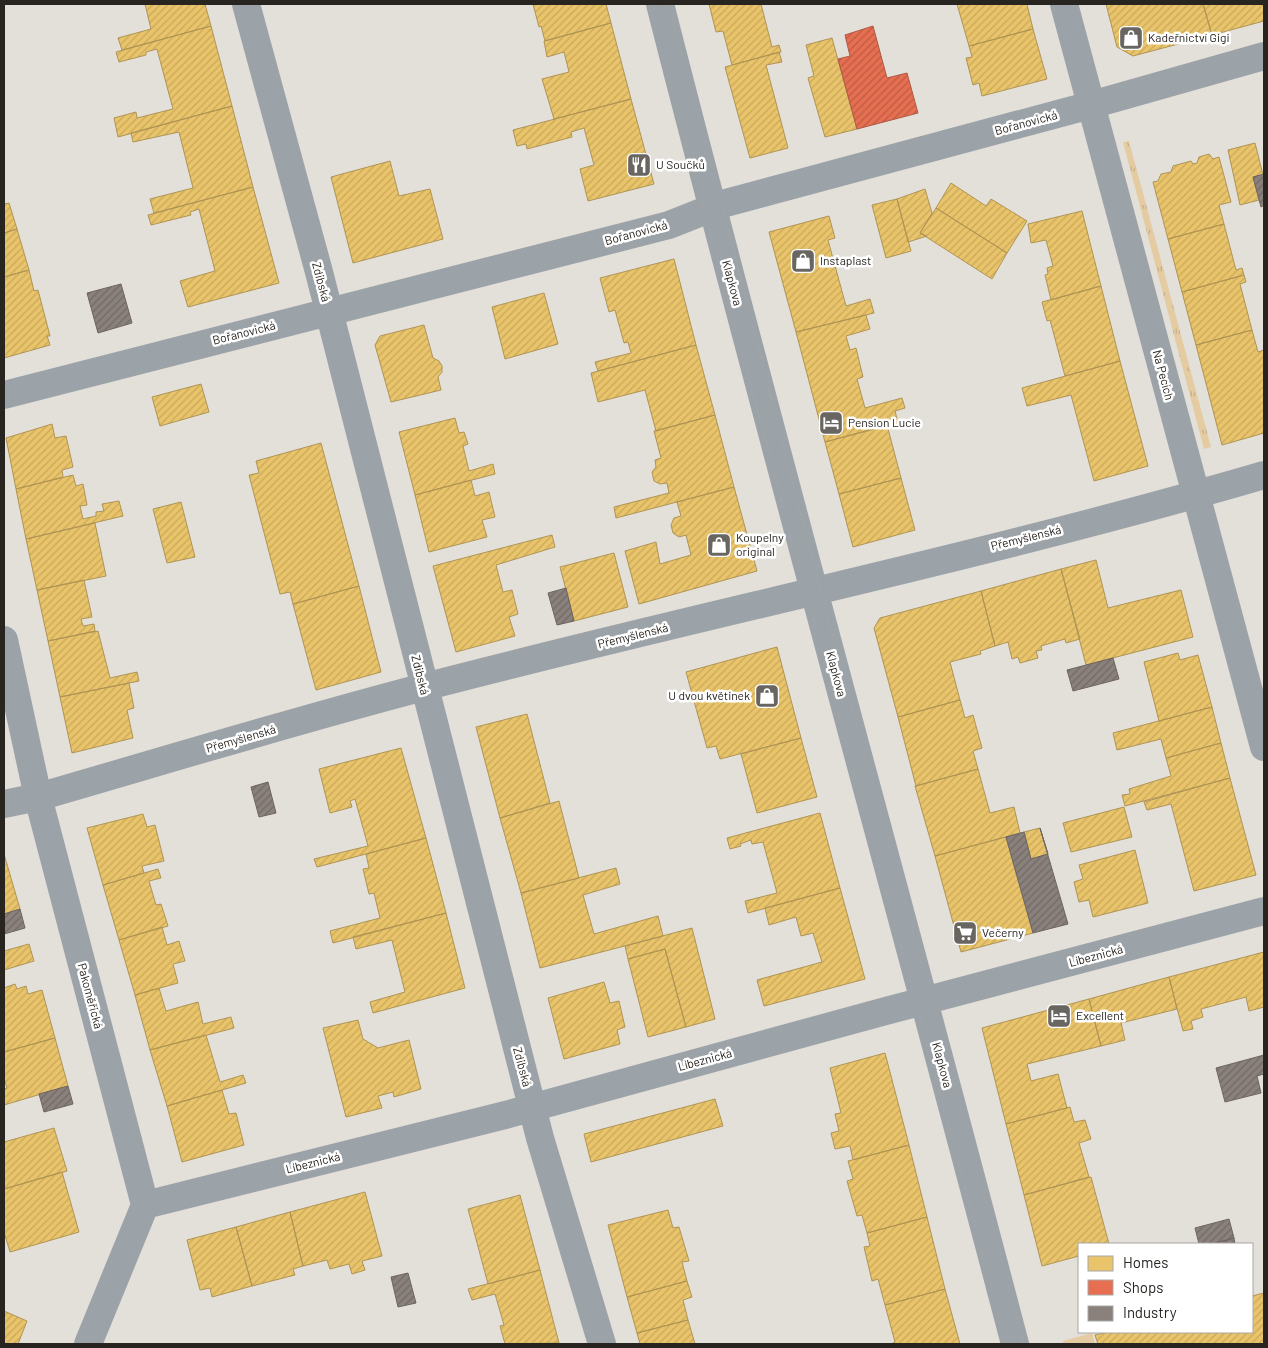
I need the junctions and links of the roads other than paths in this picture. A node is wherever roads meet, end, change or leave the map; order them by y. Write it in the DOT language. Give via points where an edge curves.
graph roads {
  1 [pos="246,4"];
  2 [pos="660,4"];
  3 [pos="1064,4"];
  4 [pos="1264,56"];
  5 [pos="1091,105"];
  6 [pos="712,208"];
  7 [pos="329,312"];
  8 [pos="4,395"];
  9 [pos="1264,475"];
  10 [pos="1196,495"];
  11 [pos="814,592"];
  12 [pos="4,640"];
  13 [pos="423,687"];
  14 [pos="1264,747"];
  15 [pos="38,797"];
  16 [pos="4,804"];
  17 [pos="1264,911"];
  18 [pos="924,1001"];
  19 [pos="532,1108"];
  20 [pos="145,1205"];
  21 [pos="88,1344"];
  22 [pos="602,1344"];
  23 [pos="1015,1344"];
  1 -- 7 [label="street, Zdibská"];
  2 -- 6 [label="street, Klapkova"];
  3 -- 5 [label="street, Na Pecích"];
  4 -- 5 [label="street, Bořanovická"];
  5 -- 6 [label="street, Bořanovická"];
  5 -- 10 [label="street, Na Pecích"];
  6 -- 7 [label="street, Bořanovická" via="669,225"];
  6 -- 11 [label="street, Klapkova"];
  7 -- 8 [label="street, Bořanovická"];
  7 -- 13 [label="street, Zdibská"];
  9 -- 10 [label="street, Přemyšlenská"];
  10 -- 11 [label="street, Přemyšlenská"];
  10 -- 14 [label="street, Na Pecích"];
  11 -- 13 [label="street, Přemyšlenská"];
  11 -- 18 [label="street, Klapkova"];
  12 -- 15 [label="street, Pakoměřická"];
  13 -- 15 [label="street, Přemyšlenská"];
  13 -- 19 [label="street, Zdibská"];
  15 -- 16 [label="street, Přemyšlenská"];
  15 -- 20 [label="street, Pakoměřická"];
  17 -- 18 [label="street, Líbeznická"];
  18 -- 19 [label="street, Líbeznická"];
  18 -- 23 [label="street, Klapkova"];
  19 -- 20 [label="street, Líbeznická"];
  19 -- 22 [label="street, Zdibská"];
  20 -- 21 [label="street"];
}
